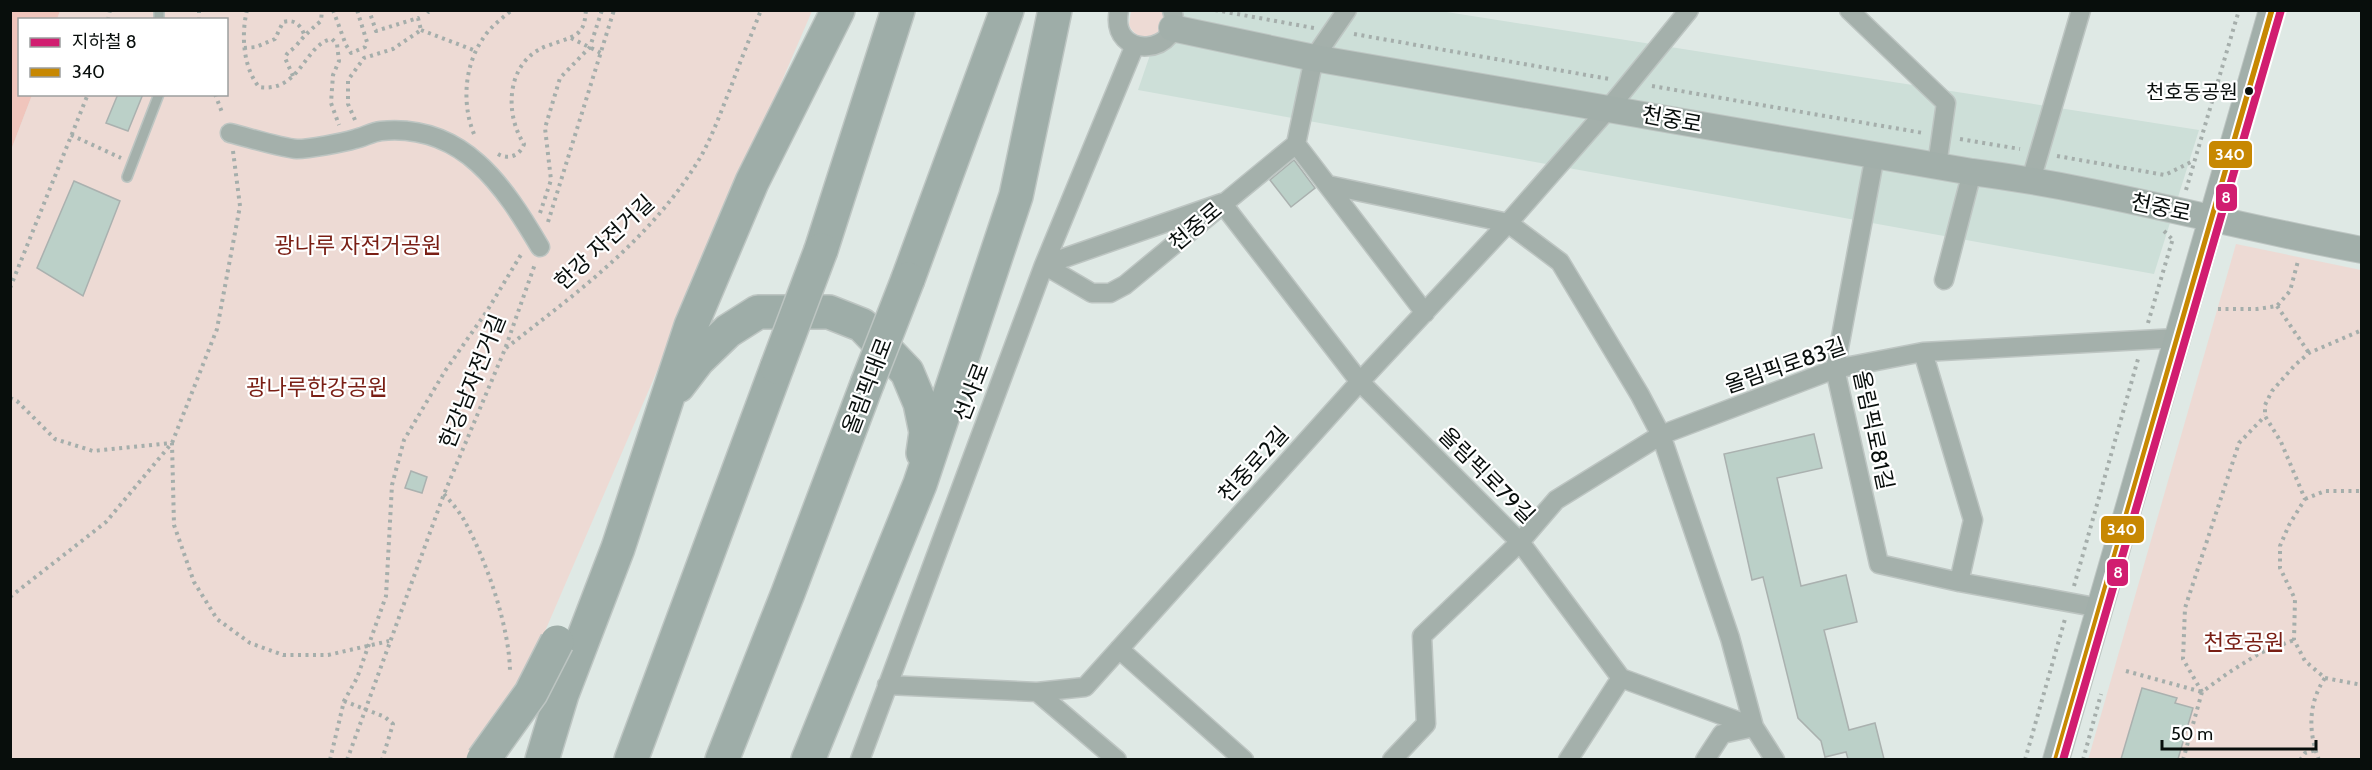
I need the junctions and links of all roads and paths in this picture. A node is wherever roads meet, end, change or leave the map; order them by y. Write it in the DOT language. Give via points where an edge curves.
graph roads {
  1 [pos="247,10"];
  2 [pos="322,10"];
  3 [pos="333,10"];
  4 [pos="357,10"];
  5 [pos="369,10"];
  6 [pos="427,10"];
  7 [pos="434,10"];
  8 [pos="512,10"];
  9 [pos="585,10"];
  10 [pos="602,10"];
  11 [pos="614,10"];
  12 [pos="761,10"];
  13 [pos="838,10"];
  14 [pos="898,10"];
  15 [pos="1007,10"];
  16 [pos="1055,10"];
  17 [pos="1215,10"];
  18 [pos="1347,10"];
  19 [pos="1689,10"];
  20 [pos="1849,10"];
  21 [pos="2080,10"];
  22 [pos="2239,10"];
  23 [pos="2272,10"];
  24 [pos="1114,12"];
  25 [pos="1172,19"];
  26 [pos="421,30"];
  27 [pos="1332,31"];
  28 [pos="304,34"];
  29 [pos="571,38"];
  30 [pos="1135,45"];
  31 [pos="591,47"];
  32 [pos="244,48"];
  33 [pos="476,51"];
  34 [pos="601,52"];
  35 [pos="1314,58"];
  36 [pos="293,76"];
  37 [pos="1630,82"];
  38 [pos="87,96"];
  39 [pos="158,96"];
  40 [pos="216,96"];
  41 [pos="1609,108"];
  42 [pos="230,133"];
  43 [pos="71,135"];
  44 [pos="1941,136"];
  45 [pos="353,139"];
  46 [pos="480,140"];
  47 [pos="1296,144"];
  48 [pos="494,151"];
  49 [pos="2039,153"];
  50 [pos="1875,155"];
  51 [pos="2195,160"];
  52 [pos="133,163"];
  53 [pos="1937,165"];
  54 [pos="1972,172"];
  55 [pos="127,177"];
  56 [pos="2031,180"];
  57 [pos="1328,185"];
  58 [pos="1222,203"];
  59 [pos="2180,210"];
  60 [pos="2213,217"];
  61 [pos="1508,223"];
  62 [pos="2304,239"];
  63 [pos="536,241"];
  64 [pos="2361,250"];
  65 [pos="1044,265"];
  66 [pos="1944,280"];
  67 [pos="10,288"];
  68 [pos="2277,306"];
  69 [pos="2218,309"];
  70 [pos="1425,313"];
  71 [pos="2361,330"];
  72 [pos="2178,338"];
  73 [pos="2144,340"];
  74 [pos="505,349"];
  75 [pos="1923,352"];
  76 [pos="2309,353"];
  77 [pos="1835,369"];
  78 [pos="1360,382"];
  79 [pos="10,398"];
  80 [pos="666,402"];
  81 [pos="2265,416"];
  82 [pos="1661,435"];
  83 [pos="172,442"];
  84 [pos="920,484"];
  85 [pos="2361,491"];
  86 [pos="444,494"];
  87 [pos="2305,499"];
  88 [pos="1520,542"];
  89 [pos="618,548"];
  90 [pos="1959,582"];
  91 [pos="10,597"];
  92 [pos="2069,603"];
  93 [pos="2100,608"];
  94 [pos="2294,640"];
  95 [pos="389,641"];
  96 [pos="368,646"];
  97 [pos="1119,649"];
  98 [pos="2126,671"];
  99 [pos="510,675"];
  100 [pos="1621,678"];
  101 [pos="2325,678"];
  102 [pos="886,685"];
  103 [pos="2361,685"];
  104 [pos="1037,692"];
  105 [pos="2202,692"];
  106 [pos="344,701"];
  107 [pos="365,709"];
  108 [pos="647,713"];
  109 [pos="1754,726"];
  110 [pos="2316,750"];
  111 [pos="330,759"];
  112 [pos="347,759"];
  113 [pos="382,759"];
  114 [pos="483,759"];
  115 [pos="542,759"];
  116 [pos="622,759"];
  117 [pos="631,759"];
  118 [pos="722,759"];
  119 [pos="808,759"];
  120 [pos="860,759"];
  121 [pos="1117,759"];
  122 [pos="1244,759"];
  123 [pos="1392,759"];
  124 [pos="1568,759"];
  125 [pos="1706,759"];
  126 [pos="1775,759"];
  127 [pos="2025,759"];
  128 [pos="2056,759"];
  129 [pos="2183,759"];
  130 [pos="2300,759"];
  131 [pos="2320,759"];
  1 -- 32 [label="path"];
  2 -- 28 [label="path" via="321,21"];
  3 -- 4 [label="path" via="351,52 365,47 367,42"];
  5 -- 26 [label="path" via="376,31 418,18"];
  6 -- 7 [label="path"];
  8 -- 33 [label="path" via="495,24"];
  9 -- 29 [label="path" via="585,21"];
  10 -- 31 [label="path"];
  11 -- 34 [label="path, 한강남자전거길"];
  12 -- 74 [label="path, 한강 자전거길" via="713,132 670,202 629,248 592,281"];
  13 -- 80 [label="highway" via="748,192 691,326"];
  14 -- 108 [label="highway, bridge" via="821,250"];
  15 -- 118 [label="highway, 올림픽대로, bridge" via="908,279"];
  16 -- 84 [label="highway" via="1016,196"];
  17 -- 27 [label="path"];
  18 -- 27 [label="street"];
  19 -- 37 [label="street, 천중로2길"];
  20 -- 44 [label="street" via="1946,104"];
  21 -- 49 [label="street"];
  22 -- 51 [label="path"];
  23 -- 60 [label="street"];
  24 -- 30 [label="street" via="1123,37"];
  25 -- 30 [label="street" via="1165,40 1158,45"];
  25 -- 35 [label="street, 천중로"];
  26 -- 33 [label="path"];
  26 -- 45 [label="path" via="393,49 364,58 348,80"];
  27 -- 35 [label="street"];
  27 -- 37 [label="path"];
  28 -- 32 [label="path" via="291,20 283,22 275,39"];
  28 -- 36 [label="path" via="285,58"];
  29 -- 31 [label="path"];
  29 -- 48 [label="path" via="537,50 521,65 513,84 511,108 524,144 522,151 513,157"];
  30 -- 65 [label="street, 선사로"];
  31 -- 34 [label="path"];
  31 -- 63 [label="path" via="560,78 545,128 551,180"];
  32 -- 36 [label="path" via="251,78 259,87 270,89"];
  33 -- 46 [label="path" via="467,85 467,111 473,134"];
  34 -- 63 [label="path, 한강남자전거길"];
  35 -- 41 [label="street, 천중로"];
  35 -- 47 [label="street"];
  36 -- 45 [label="path" via="324,41 332,39 337,44 339,62 333,75 331,103"];
  37 -- 41 [label="street, 천중로2길"];
  37 -- 44 [label="path"];
  38 -- 43 [label="path"];
  39 -- 52 [label="lane"];
  40 -- 42 [label="path"];
  41 -- 50 [label="street, 천중로"];
  41 -- 61 [label="street, 천중로2길"];
  42 -- 45 [label="street" via="296,149"];
  42 -- 83 [label="path" via="240,206 217,329"];
  43 -- 52 [label="path"];
  43 -- 67 [label="path"];
  44 -- 49 [label="path"];
  44 -- 53 [label="street"];
  45 -- 63 [label="street" via="380,131 412,131 469,154 510,198"];
  47 -- 57 [label="street"];
  47 -- 58 [label="street, 천중로"];
  49 -- 51 [label="path" via="2165,175"];
  49 -- 56 [label="street"];
  50 -- 53 [label="street, 천중로"];
  50 -- 77 [label="street, 올림픽로81길"];
  51 -- 59 [label="path"];
  52 -- 55 [label="lane"];
  53 -- 54 [label="street, 천중로"];
  54 -- 56 [label="street, 천중로"];
  54 -- 66 [label="street"];
  56 -- 59 [label="street, 천중로"];
  57 -- 61 [label="street"];
  57 -- 70 [label="street"];
  58 -- 65 [label="street"];
  58 -- 65 [label="street, 천중로" via="1110,294 1092,293"];
  58 -- 78 [label="street, 올림픽로79길"];
  59 -- 60 [label="street, 천중로"];
  59 -- 73 [label="path"];
  60 -- 62 [label="street, 천중로"];
  60 -- 72 [label="street"];
  61 -- 70 [label="street, 천중로2길"];
  61 -- 82 [label="street" via="1560,262"];
  62 -- 64 [label="street, 천중로"];
  62 -- 68 [label="path" via="2290,291"];
  63 -- 74 [label="path, 한강남자전거길"];
  63 -- 96 [label="path" via="445,371 404,440 392,485 386,596"];
  65 -- 102 [label="street, 선사로"];
  68 -- 69 [label="path"];
  68 -- 76 [label="path"];
  70 -- 78 [label="street, 천중로2길"];
  71 -- 76 [label="path"];
  72 -- 73 [label="street, 올림픽로83길"];
  72 -- 93 [label="street"];
  73 -- 75 [label="street, 올림픽로83길"];
  73 -- 92 [label="path"];
  74 -- 86 [label="path, 한강남자전거길"];
  75 -- 77 [label="street, 올림픽로83길"];
  75 -- 90 [label="street" via="1973,520"];
  76 -- 81 [label="path" via="2272,391"];
  77 -- 82 [label="street, 올림픽로83길"];
  77 -- 90 [label="street, 올림픽로81길" via="1879,564"];
  78 -- 88 [label="street, 올림픽로79길"];
  78 -- 97 [label="street, 천중로2길"];
  79 -- 83 [label="path" via="55,439 93,451"];
  80 -- 84 [label="highway" via="698,360 728,331 758,312 829,312 862,326 907,372 920,403 926,432"];
  80 -- 89 [label="highway"];
  81 -- 87 [label="path" via="2281,442"];
  81 -- 105 [label="path" via="2239,443 2185,608 2183,659"];
  82 -- 88 [label="street, 올림픽로83길" via="1556,500"];
  82 -- 109 [label="street" via="1730,638"];
  83 -- 91 [label="path" via="106,522"];
  83 -- 96 [label="path" via="174,525 194,582 217,620 250,643 283,655 328,655"];
  84 -- 119 [label="highway"];
  85 -- 87 [label="path" via="2325,491"];
  86 -- 95 [label="path, 한강남자전거길"];
  86 -- 99 [label="path" via="464,519 483,562 504,623"];
  87 -- 94 [label="path" via="2280,546 2280,568 2295,599"];
  88 -- 100 [label="street, 올림픽로79길"];
  88 -- 123 [label="street, 올림픽로83길" via="1422,636 1426,724"];
  89 -- 114 [label="highway, bridge" via="557,642 531,693"];
  89 -- 115 [label="highway" via="562,694"];
  90 -- 92 [label="street, 올림픽로81길"];
  92 -- 93 [label="street, 올림픽로81길"];
  92 -- 127 [label="path"];
  93 -- 128 [label="street"];
  94 -- 101 [label="path" via="2306,661"];
  94 -- 105 [label="path" via="2260,653"];
  95 -- 96 [label="path"];
  95 -- 107 [label="path, 한강남자전거길"];
  96 -- 106 [label="path"];
  97 -- 104 [label="street, 천중로2길" via="1085,687"];
  97 -- 122 [label="street"];
  98 -- 105 [label="path"];
  100 -- 109 [label="street"];
  100 -- 124 [label="street"];
  101 -- 103 [label="path"];
  101 -- 110 [label="path" via="2312,701 2311,727"];
  102 -- 104 [label="street, 천중로2길"];
  102 -- 120 [label="street, 선사로"];
  104 -- 121 [label="street"];
  105 -- 129 [label="path"];
  106 -- 107 [label="path"];
  106 -- 111 [label="path"];
  107 -- 112 [label="path, 한강남자전거길"];
  107 -- 113 [label="path" via="393,724"];
  108 -- 116 [label="highway"];
  108 -- 117 [label="highway"];
  109 -- 125 [label="street" via="1722,734"];
  109 -- 126 [label="street"];
  110 -- 130 [label="path"];
  110 -- 131 [label="path"];
}
